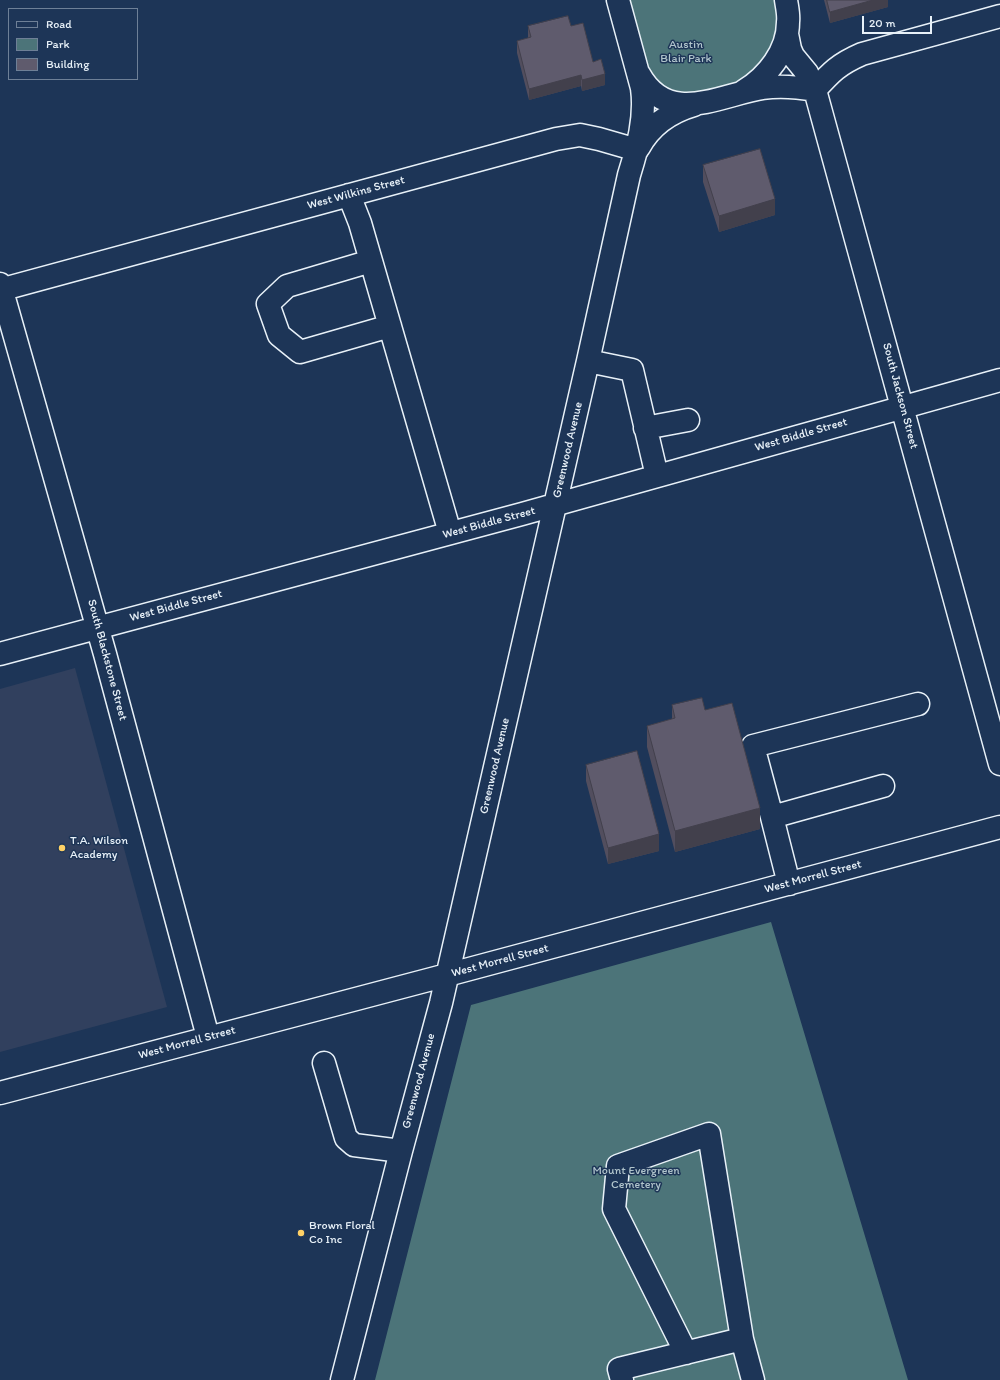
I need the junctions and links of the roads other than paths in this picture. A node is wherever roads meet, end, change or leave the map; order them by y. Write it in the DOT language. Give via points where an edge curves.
graph roads {
  1 [pos="618,0"];
  2 [pos="786,0"];
  3 [pos="1000,16"];
  4 [pos="787,34"];
  5 [pos="637,72"];
  6 [pos="815,90"];
  7 [pos="741,93"];
  8 [pos="698,104"];
  9 [pos="637,150"];
  10 [pos="349,195"];
  11 [pos="371,261"];
  12 [pos="0,288"];
  13 [pos="390,326"];
  14 [pos="588,361"];
  15 [pos="1000,380"];
  16 [pos="903,406"];
  17 [pos="688,420"];
  18 [pos="645,428"];
  19 [pos="656,476"];
  20 [pos="555,504"];
  21 [pos="450,533"];
  22 [pos="98,627"];
  23 [pos="0,654"];
  24 [pos="918,704"];
  25 [pos="1000,764"];
  26 [pos="883,786"];
  27 [pos="772,817"];
  28 [pos="1000,827"];
  29 [pos="789,884"];
  30 [pos="447,975"];
  31 [pos="208,1037"];
  32 [pos="324,1063"];
  33 [pos="0,1093"];
  34 [pos="400,1151"];
  35 [pos="742,1339"];
  36 [pos="686,1352"];
  37 [pos="342,1380"];
  38 [pos="622,1380"];
  39 [pos="753,1380"];
  1 -- 5 [label="street"];
  2 -- 4 [label="street, South Jackson Street"];
  3 -- 6 [label="street" via="862,54 842,63"];
  4 -- 6 [label="street, South Jackson Street" via="790,49 807,73"];
  4 -- 7 [label="street, South Jackson Street" via="772,65 754,84"];
  5 -- 8 [label="street" via="647,88 656,95 676,103"];
  5 -- 9 [label="street" via="643,104"];
  6 -- 7 [label="street" via="774,86"];
  6 -- 16 [label="street, South Jackson Street"];
  7 -- 8 [label="street"];
  8 -- 9 [label="street" via="661,120"];
  9 -- 10 [label="street, West Wilkins Street" via="588,136 571,136"];
  9 -- 14 [label="street, Greenwood Avenue" via="629,175"];
  10 -- 11 [label="street"];
  10 -- 12 [label="street, West Wilkins Street"];
  11 -- 13 [label="street"];
  11 -- 13 [label="street" via="287,286 268,304 279,335 300,352"];
  12 -- 22 [label="street, South Blackstone Street"];
  13 -- 21 [label="street"];
  14 -- 18 [label="street" via="632,370"];
  14 -- 20 [label="street, Greenwood Avenue"];
  15 -- 16 [label="street, West Biddle Street"];
  16 -- 19 [label="street, West Biddle Street"];
  16 -- 25 [label="street, South Jackson Street"];
  17 -- 18 [label="street"];
  18 -- 19 [label="street"];
  19 -- 20 [label="street, West Biddle Street"];
  20 -- 21 [label="street, West Biddle Street"];
  20 -- 30 [label="street, Greenwood Avenue"];
  21 -- 22 [label="street, West Biddle Street"];
  22 -- 23 [label="street, West Biddle Street"];
  22 -- 31 [label="street, South Blackstone Street"];
  24 -- 27 [label="street" via="753,746"];
  26 -- 27 [label="street"];
  27 -- 29 [label="street"];
  28 -- 29 [label="street, West Morrell Street"];
  29 -- 30 [label="street, West Morrell Street"];
  30 -- 31 [label="street, West Morrell Street"];
  30 -- 34 [label="street, Greenwood Avenue"];
  31 -- 33 [label="street, West Morrell Street"];
  32 -- 34 [label="street" via="346,1138 354,1145"];
  34 -- 37 [label="street, Greenwood Avenue"];
  35 -- 36 [label="street"];
  35 -- 36 [label="street" via="709,1134 618,1166 614,1209"];
  35 -- 39 [label="street"];
  36 -- 38 [label="street" via="619,1369"];
}
